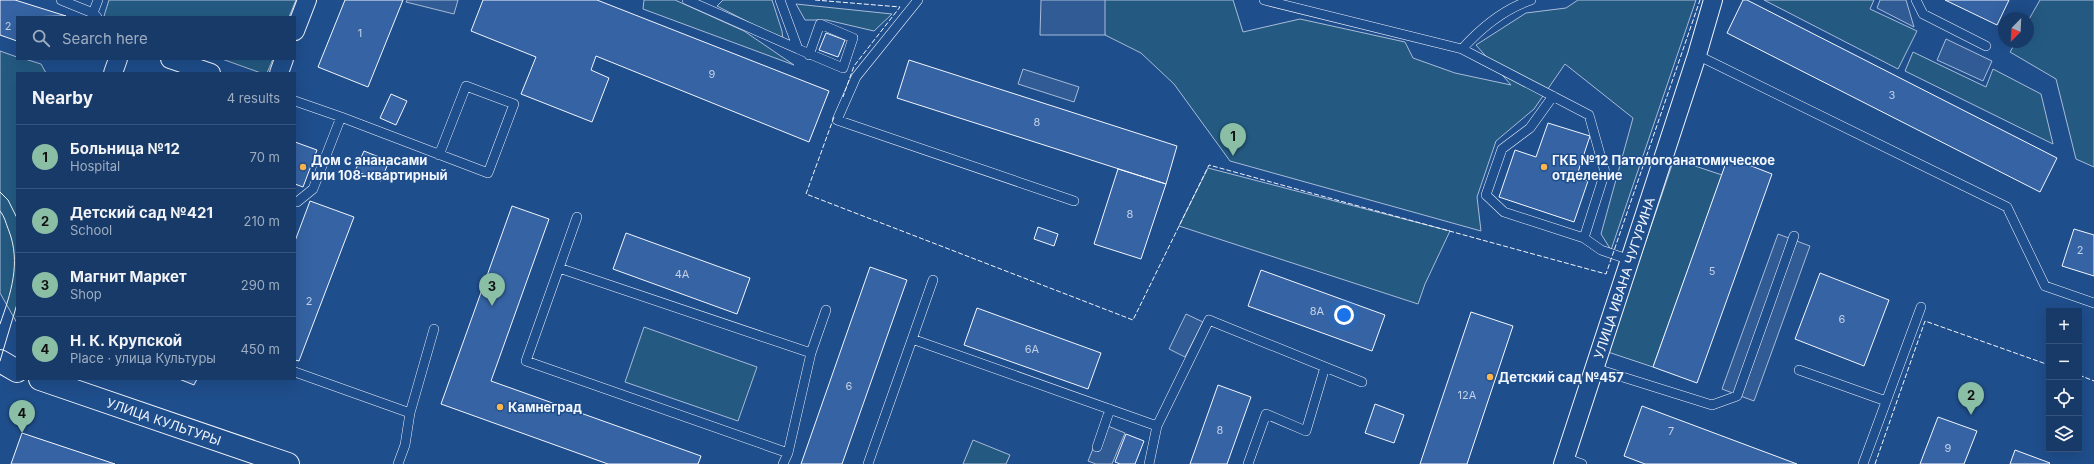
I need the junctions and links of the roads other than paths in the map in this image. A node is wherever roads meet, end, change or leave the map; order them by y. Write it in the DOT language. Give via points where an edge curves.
graph roads {
  1 [pos="61,0"];
  2 [pos="98,0"];
  3 [pos="307,0"];
  4 [pos="687,0"];
  5 [pos="780,0"];
  6 [pos="918,0"];
  7 [pos="1264,0"];
  8 [pos="1530,0"];
  9 [pos="1713,0"];
  10 [pos="1916,0"];
  11 [pos="95,15"];
  12 [pos="296,28"];
  13 [pos="1986,46"];
  14 [pos="798,49"];
  15 [pos="1462,49"];
  16 [pos="810,55"];
  17 [pos="1697,55"];
  18 [pos="118,60"];
  19 [pos="173,60"];
  20 [pos="284,60"];
  21 [pos="113,72"];
  22 [pos="208,72"];
  23 [pos="279,72"];
  24 [pos="1553,96"];
  25 [pos="296,101"];
  26 [pos="341,117"];
  27 [pos="439,154"];
  28 [pos="1074,201"];
  29 [pos="296,204"];
  30 [pos="577,217"];
  31 [pos="1794,236"];
  32 [pos="1584,238"];
  33 [pos="1630,260"];
  34 [pos="559,268"];
  35 [pos="933,280"];
  36 [pos="2094,303"];
  37 [pos="1921,307"];
  38 [pos="826,310"];
  39 [pos="434,329"];
  40 [pos="912,339"];
  41 [pos="811,353"];
  42 [pos="1325,367"];
  43 [pos="1594,368"];
  44 [pos="1799,370"];
  45 [pos="296,372"];
  46 [pos="43,380"];
  47 [pos="1362,382"];
  48 [pos="1886,401"];
  49 [pos="1110,409"];
  50 [pos="410,413"];
  51 [pos="1158,426"];
  52 [pos="1098,447"];
  53 [pos="788,453"];
  54 [pos="1564,461"];
  55 [pos="288,464"];
  56 [pos="398,464"];
  57 [pos="783,464"];
  58 [pos="868,464"];
  59 [pos="1149,464"];
  60 [pos="1248,464"];
  61 [pos="1582,464"];
  62 [pos="1863,464"];
  1 -- 11 [label="lane"];
  2 -- 11 [label="lane"];
  3 -- 12 [label="street"];
  4 -- 14 [label="lane"];
  5 -- 14 [label="lane"];
  6 -- 28 [label="lane" via="856,77 837,120"];
  7 -- 15 [label="lane"];
  8 -- 15 [label="lane" via="1496,19"];
  9 -- 17 [label="street, УЛИЦА ИВАНА ЧУГУРИНА"];
  10 -- 13 [label="lane" via="1923,14"];
  14 -- 16 [label="lane"];
  15 -- 24 [label="lane"];
  16 -- 16 [label="lane" via="820,24 853,38 843,68"];
  17 -- 33 [label="street, УЛИЦА ИВАНА ЧУГУРИНА"];
  17 -- 36 [label="lane" via="2007,207 2045,286"];
  18 -- 21 [label="street"];
  19 -- 22 [label="street"];
  20 -- 23 [label="street"];
  24 -- 32 [label="lane" via="1589,115 1605,172"];
  24 -- 32 [label="lane" via="1530,128 1502,149 1486,195 1504,212"];
  25 -- 26 [label="lane"];
  26 -- 27 [label="lane"];
  26 -- 29 [label="lane" via="313,189"];
  27 -- 27 [label="lane" via="488,174 514,104 466,86"];
  30 -- 34 [label="lane"];
  31 -- 43 [label="lane" via="1737,396 1712,405"];
  32 -- 33 [label="lane" via="1601,250"];
  33 -- 43 [label="street, УЛИЦА ИВАНА ЧУГУРИНА"];
  34 -- 41 [label="lane"];
  34 -- 53 [label="lane" via="526,361"];
  35 -- 40 [label="lane"];
  37 -- 48 [label="lane"];
  38 -- 41 [label="lane"];
  39 -- 50 [label="lane"];
  40 -- 49 [label="lane"];
  40 -- 58 [label="lane"];
  41 -- 53 [label="lane"];
  42 -- 47 [label="lane"];
  42 -- 51 [label="lane" via="1209,320"];
  42 -- 60 [label="lane" via="1306,431 1266,414"];
  43 -- 54 [label="street, УЛИЦА ИВАНА ЧУГУРИНА"];
  44 -- 48 [label="lane"];
  45 -- 50 [label="lane"];
  46 -- 55 [label="main road, УЛИЦА КУЛЬТУРЫ"];
  48 -- 62 [label="lane"];
  49 -- 51 [label="lane"];
  49 -- 52 [label="lane"];
  50 -- 56 [label="lane" via="405,445"];
  51 -- 59 [label="lane"];
  53 -- 57 [label="lane"];
  54 -- 61 [label="lane"];
}
